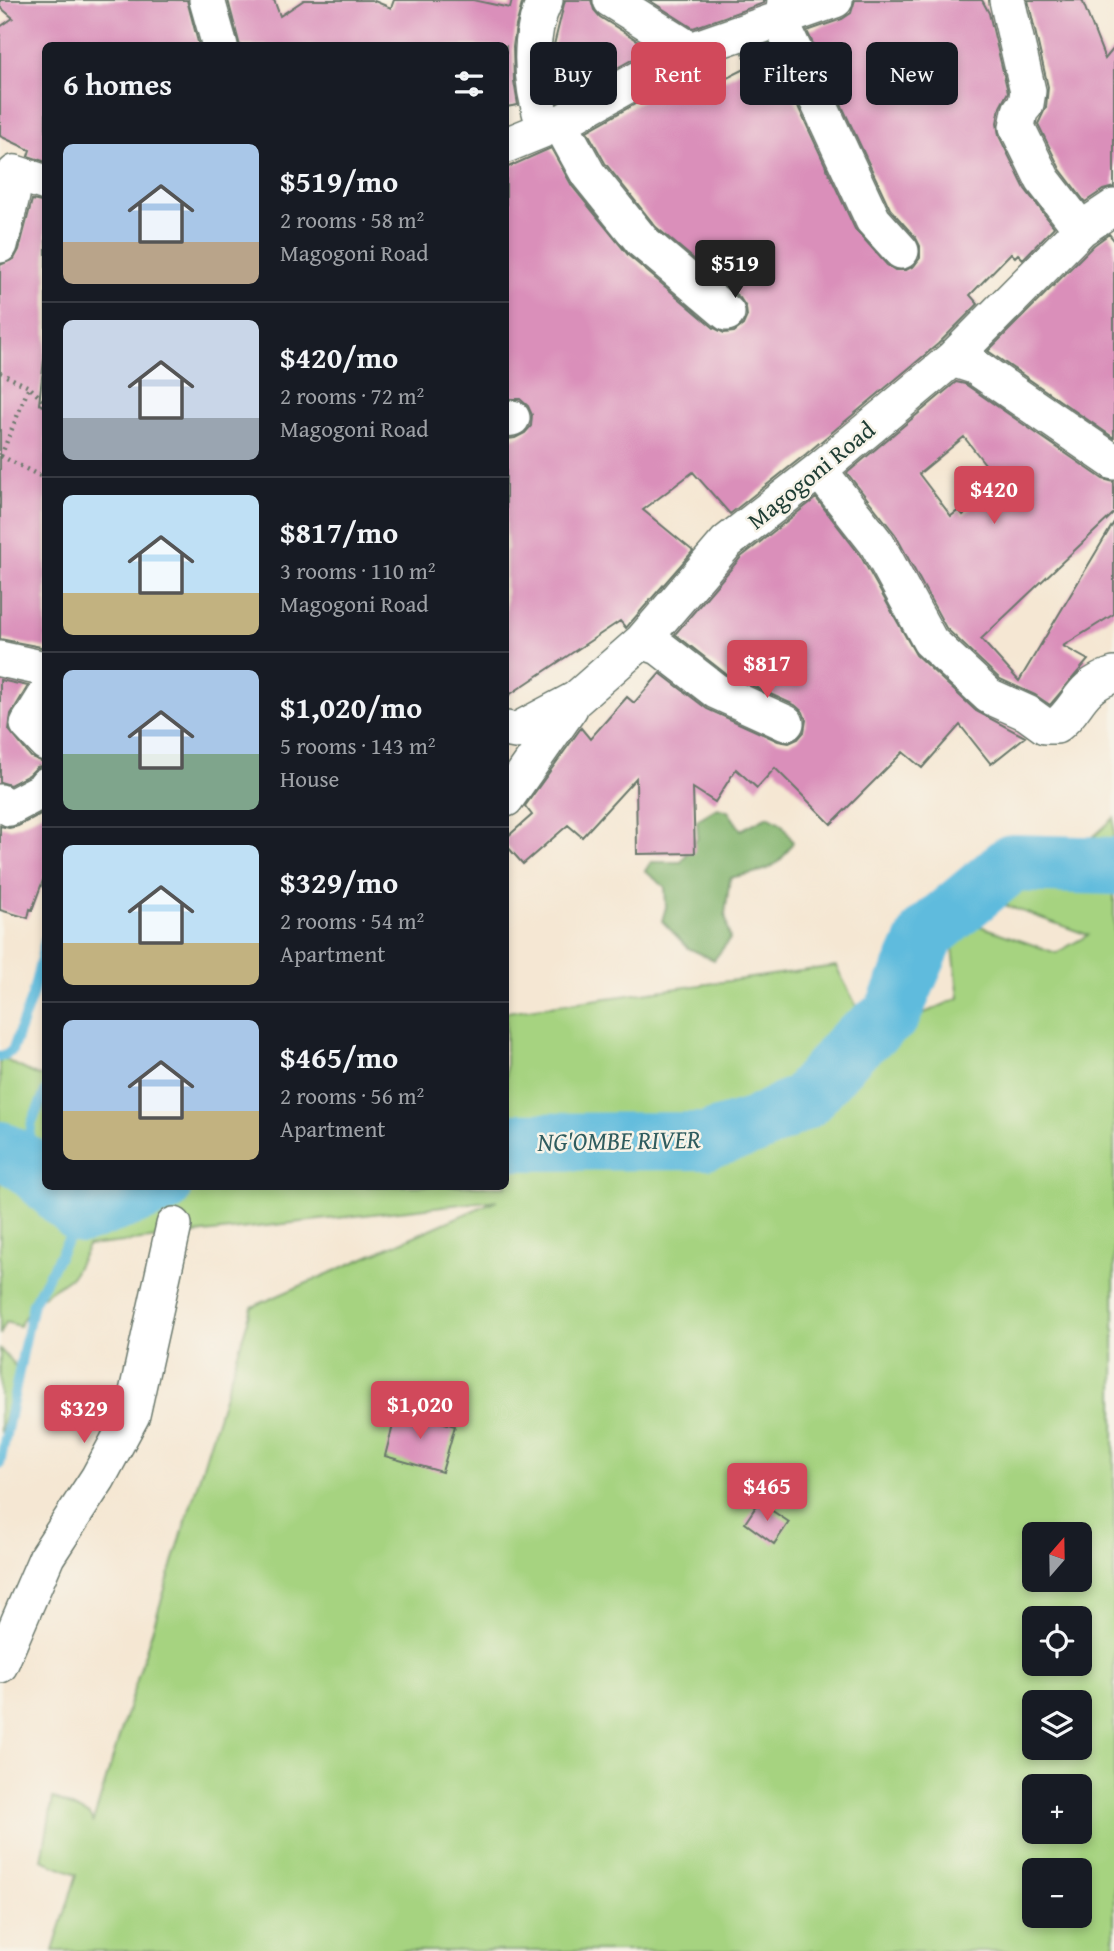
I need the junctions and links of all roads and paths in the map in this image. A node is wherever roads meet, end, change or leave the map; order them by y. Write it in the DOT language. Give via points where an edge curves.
graph roads {
  1 [pos="207,0"];
  2 [pos="545,0"];
  3 [pos="611,0"];
  4 [pos="835,0"];
  5 [pos="1007,0"];
  6 [pos="784,9"];
  7 [pos="219,42"];
  8 [pos="678,42"];
  9 [pos="709,42"];
  10 [pos="631,82"];
  11 [pos="552,125"];
  12 [pos="509,144"];
  13 [pos="20,181"];
  14 [pos="1102,223"];
  15 [pos="0,245"];
  16 [pos="901,251"];
  17 [pos="727,313"];
  18 [pos="952,359"];
  19 [pos="0,373"];
  20 [pos="29,387"];
  21 [pos="42,398"];
  22 [pos="1,456"];
  23 [pos="1114,462"];
  24 [pos="819,470"];
  25 [pos="42,477"];
  26 [pos="642,641"];
  27 [pos="0,659"];
  28 [pos="42,667"];
  29 [pos="1114,675"];
  30 [pos="576,699"];
  31 [pos="42,702"];
  32 [pos="786,723"];
  33 [pos="509,730"];
  34 [pos="42,739"];
  35 [pos="42,791"];
  36 [pos="509,795"];
  37 [pos="0,802"];
  38 [pos="174,1225"];
  39 [pos="0,1665"];
  1 -- 7 [label="street"];
  2 -- 11 [label="street" via="531,66 536,100"];
  3 -- 8 [label="street"];
  4 -- 6 [label="street"];
  5 -- 14 [label="street" via="1028,91 1017,127 1042,180"];
  6 -- 9 [label="street"];
  6 -- 16 [label="street" via="786,33 873,220"];
  10 -- 11 [label="street"];
  11 -- 12 [label="street"];
  11 -- 17 [label="street" via="642,241"];
  13 -- 15 [label="street"];
  14 -- 18 [label="street, Magogoni Road"];
  18 -- 23 [label="street" via="974,366"];
  18 -- 24 [label="street, Magogoni Road"];
  19 -- 20 [label="path"];
  20 -- 21 [label="path"];
  20 -- 22 [label="path"];
  22 -- 25 [label="path"];
  24 -- 26 [label="street, Magogoni Road" via="727,542"];
  24 -- 29 [label="street" via="877,544 930,641 989,696 1045,726 1056,726 1080,695"];
  26 -- 30 [label="street, Magogoni Road"];
  26 -- 32 [label="street" via="659,647 716,691"];
  27 -- 28 [label="street"];
  30 -- 33 [label="street, Magogoni Road" via="516,731"];
  30 -- 36 [label="street"];
  31 -- 34 [label="street" via="29,724"];
  35 -- 37 [label="street" via="9,808"];
  38 -- 39 [label="street" via="132,1415 47,1556"];
}
